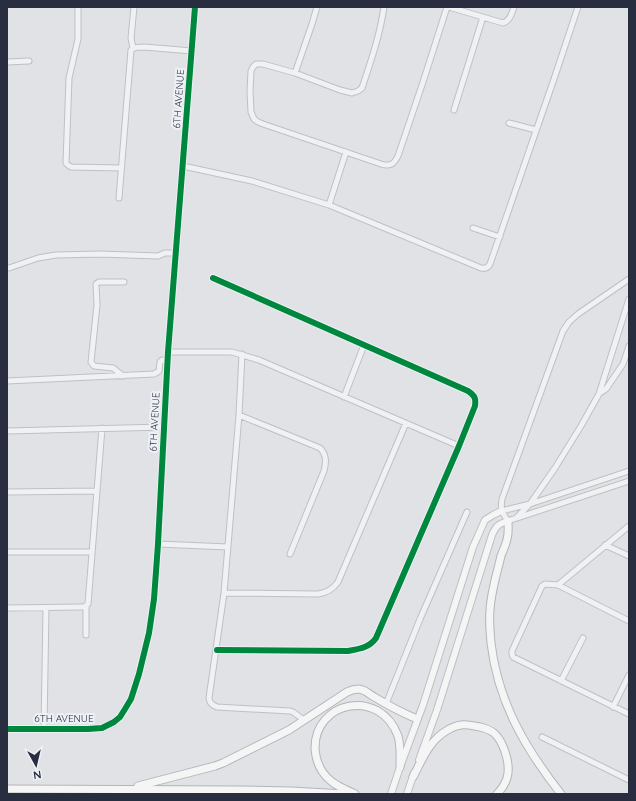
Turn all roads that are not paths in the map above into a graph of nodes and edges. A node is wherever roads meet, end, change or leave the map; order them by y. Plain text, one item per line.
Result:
1 (78, 7) edge
2 (134, 7) edge
3 (195, 7) edge
4 (317, 7) edge
5 (384, 7) edge
6 (448, 7) edge
7 (514, 7) edge
8 (578, 7) edge
9 (483, 17) junction
10 (133, 48) junction
11 (192, 51) junction
12 (29, 61) dead end
13 (7, 62) edge
14 (295, 73) junction
15 (454, 110) dead end
16 (509, 123) dead end
17 (536, 130) junction
18 (346, 152) junction
19 (183, 166) junction
20 (121, 168) junction
21 (119, 198) dead end
22 (329, 205) junction
23 (473, 228) dead end
24 (500, 237) junction
25 (175, 253) junction
26 (7, 268) edge
27 (213, 278) dead end
28 (629, 279) edge
29 (124, 282) dead end
30 (629, 299) edge
31 (364, 345) junction
32 (629, 346) edge
33 (168, 352) junction
34 (242, 354) junction
35 (167, 361) junction
36 (122, 376) junction
37 (7, 381) edge
38 (599, 394) junction
39 (344, 396) junction
40 (239, 415) junction
41 (406, 423) junction
42 (164, 427) junction
43 (102, 428) junction
44 (7, 431) edge
45 (459, 446) junction
46 (629, 471) edge
47 (629, 481) edge
48 (97, 491) junction
49 (7, 492) edge
50 (530, 504) junction
51 (501, 511) junction
52 (467, 512) dead end
53 (516, 518) junction
54 (508, 521) junction
55 (629, 526) edge
56 (158, 544) junction
57 (606, 545) junction
58 (228, 547) junction
59 (7, 552) edge
60 (92, 552) junction
61 (290, 554) dead end
62 (629, 556) edge
63 (558, 585) junction
64 (224, 593) junction
65 (86, 606) junction
66 (7, 608) edge
67 (46, 608) junction
68 (629, 621) edge
69 (86, 635) dead end
70 (583, 638) dead end
71 (216, 650) junction
72 (629, 675) edge
73 (561, 682) junction
74 (386, 704) junction
75 (613, 707) junction
76 (629, 714) edge
77 (418, 719) junction
78 (304, 720) junction
79 (7, 729) edge
80 (44, 729) junction
81 (542, 737) dead end
82 (400, 766) junction
83 (413, 777) junction
84 (629, 780) edge
85 (7, 789) edge
86 (129, 789) junction
87 (391, 792) edge
88 (408, 793) edge
89 (346, 794) edge
90 (355, 794) edge
91 (497, 794) edge
92 (561, 794) edge

1 - 20 street
2 - 10 street
3 - 11 street, 6TH AVENUE
4 - 14 street
5 - 14 street
6 - 9 street
6 - 18 street
7 - 9 street
8 - 17 street
9 - 15 street
10 - 11 street
10 - 20 street
11 - 19 street, 6TH AVENUE
12 - 13 street
14 - 18 street
16 - 17 street
17 - 24 street
18 - 22 street
19 - 22 street
19 - 25 street, 6TH AVENUE
20 - 21 street
22 - 24 street
23 - 24 street
25 - 26 street
25 - 33 street, 6TH AVENUE
27 - 31 street
28 - 51 street
29 - 36 street
30 - 38 street
31 - 39 street
31 - 45 street
32 - 38 street
33 - 34 street
33 - 35 street, 6TH AVENUE
34 - 39 street
34 - 40 street
35 - 36 street
35 - 42 street, 6TH AVENUE
36 - 37 street
38 - 50 street
39 - 41 street
40 - 58 street
40 - 61 street
41 - 45 street
41 - 64 street
42 - 43 street
42 - 56 street, 6TH AVENUE
43 - 44 street
43 - 48 street
45 - 71 street
46 - 50 street
47 - 53 street
48 - 49 street
48 - 60 street
50 - 51 street
50 - 53 street
51 - 54 street
51 - 77 main road
52 - 74 street
53 - 54 street
54 - 83 main road
54 - 92 highway
55 - 57 street
56 - 58 street
56 - 80 street, 6TH AVENUE
57 - 62 street
57 - 63 street
58 - 64 street
59 - 60 street
60 - 65 street
63 - 68 street
63 - 73 street
64 - 71 street
65 - 67 street
65 - 69 street
66 - 67 street
67 - 80 street
70 - 73 street
71 - 78 street
72 - 75 street
73 - 75 street
74 - 77 highway
74 - 78 highway
75 - 76 street
77 - 82 main road
78 - 86 highway
79 - 80 street, 6TH AVENUE
81 - 84 street
82 - 87 main road
82 - 90 highway
83 - 88 main road
83 - 91 highway
85 - 86 highway
86 - 89 highway

